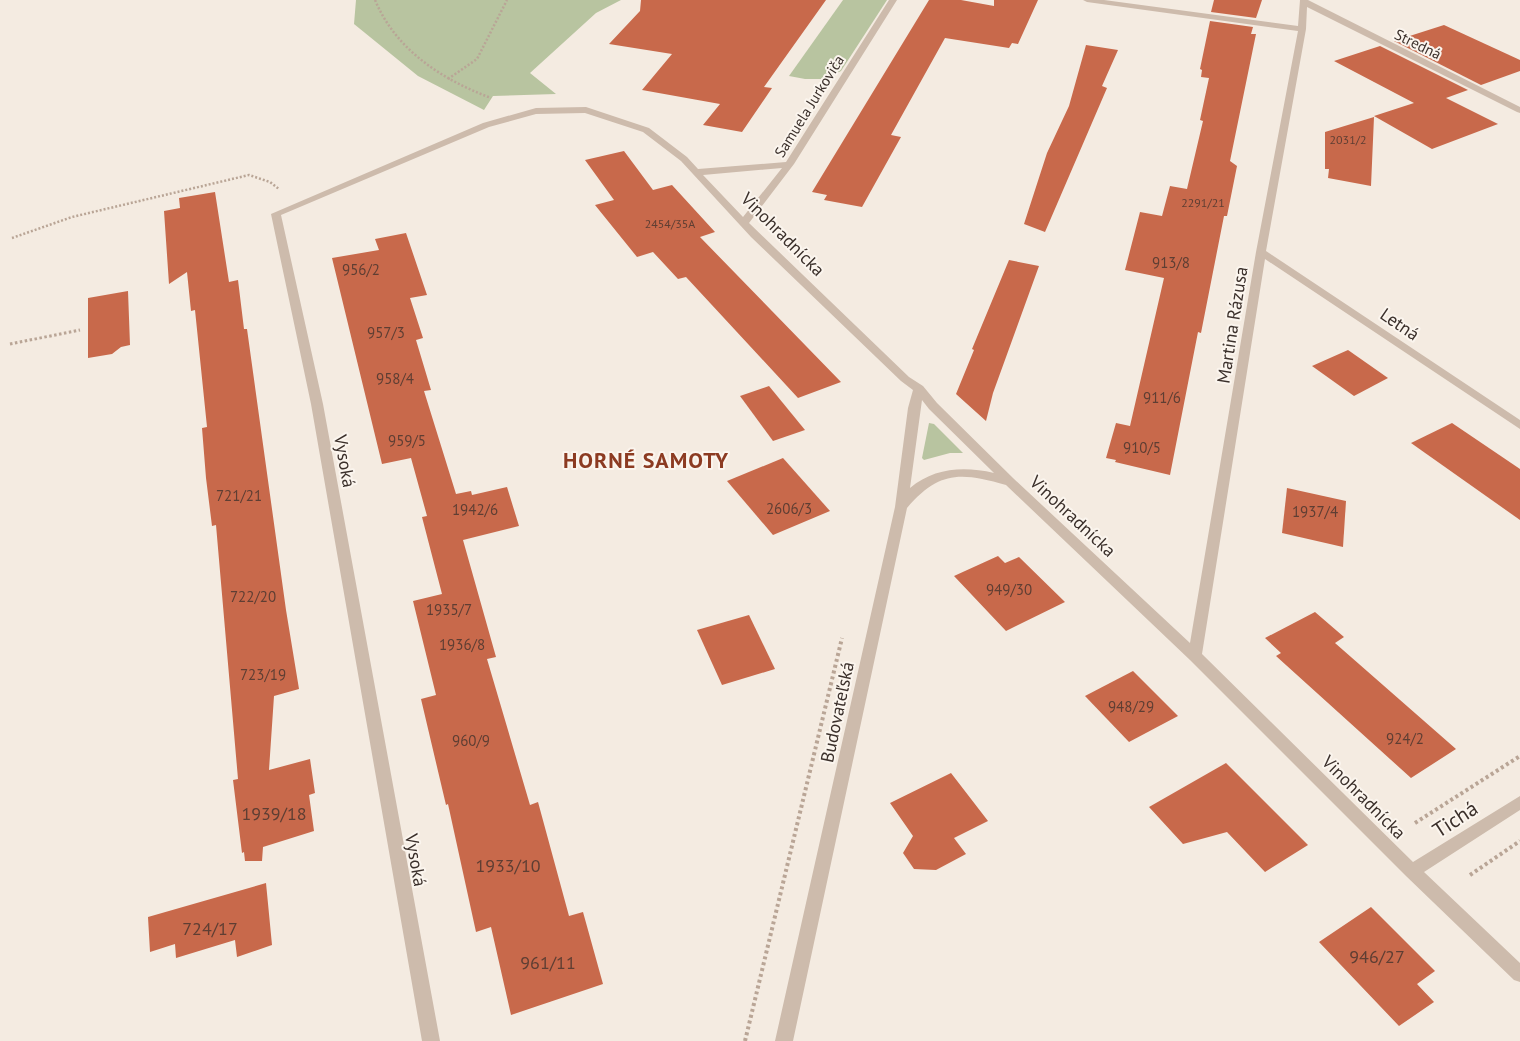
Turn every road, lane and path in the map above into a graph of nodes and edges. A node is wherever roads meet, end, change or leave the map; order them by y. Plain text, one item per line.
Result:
1 (375, 0) edge
2 (507, 0) edge
3 (893, 0) edge
4 (1087, 0) edge
5 (1304, 1) edge
6 (1302, 29) junction
7 (448, 78) junction
8 (586, 110) joint
9 (1520, 110) edge
10 (521, 115) junction
11 (789, 164) junction
12 (697, 172) junction
13 (303, 203) junction
14 (744, 223) junction
15 (12, 238) dead end
16 (1261, 252) junction
17 (80, 330) dead end
18 (10, 344) dead end
19 (919, 389) junction
20 (1520, 425) edge
21 (1009, 481) junction
22 (901, 507) junction
23 (843, 633) dead end
24 (1195, 656) junction
25 (1520, 756) edge
26 (1520, 802) edge
27 (1415, 824) dead end
28 (1520, 841) edge
29 (1412, 871) junction
30 (1470, 875) dead end
31 (1520, 974) edge
32 (431, 1041) edge
33 (745, 1041) edge
34 (784, 1041) edge

1 - 7 path
2 - 7 path
3 - 11 street, Samuela Jurkoviča
4 - 6 street
5 - 6 street, Martina Rázusa
5 - 9 street, Stredná
6 - 16 street, Martina Rázusa
7 - 10 path
8 - 10 street, Vysoká
8 - 12 street, Vinohradnícka
10 - 13 street, Vysoká
11 - 12 street
11 - 14 street, Samuela Jurkoviča
12 - 14 street, Vinohradnícka
13 - 15 path
13 - 32 street, Vysoká
14 - 19 street, Vinohradnícka
16 - 20 street, Letná
16 - 24 street, Martina Rázusa
17 - 18 path
19 - 21 street, Vinohradnícka
19 - 22 street, Budovateľská
21 - 22 street
21 - 24 street, Vinohradnícka
22 - 34 street, Budovateľská
23 - 33 path
24 - 29 street, Vinohradnícka
25 - 27 path
26 - 29 street, Tichá
28 - 30 path
29 - 31 street, Vinohradnícka

